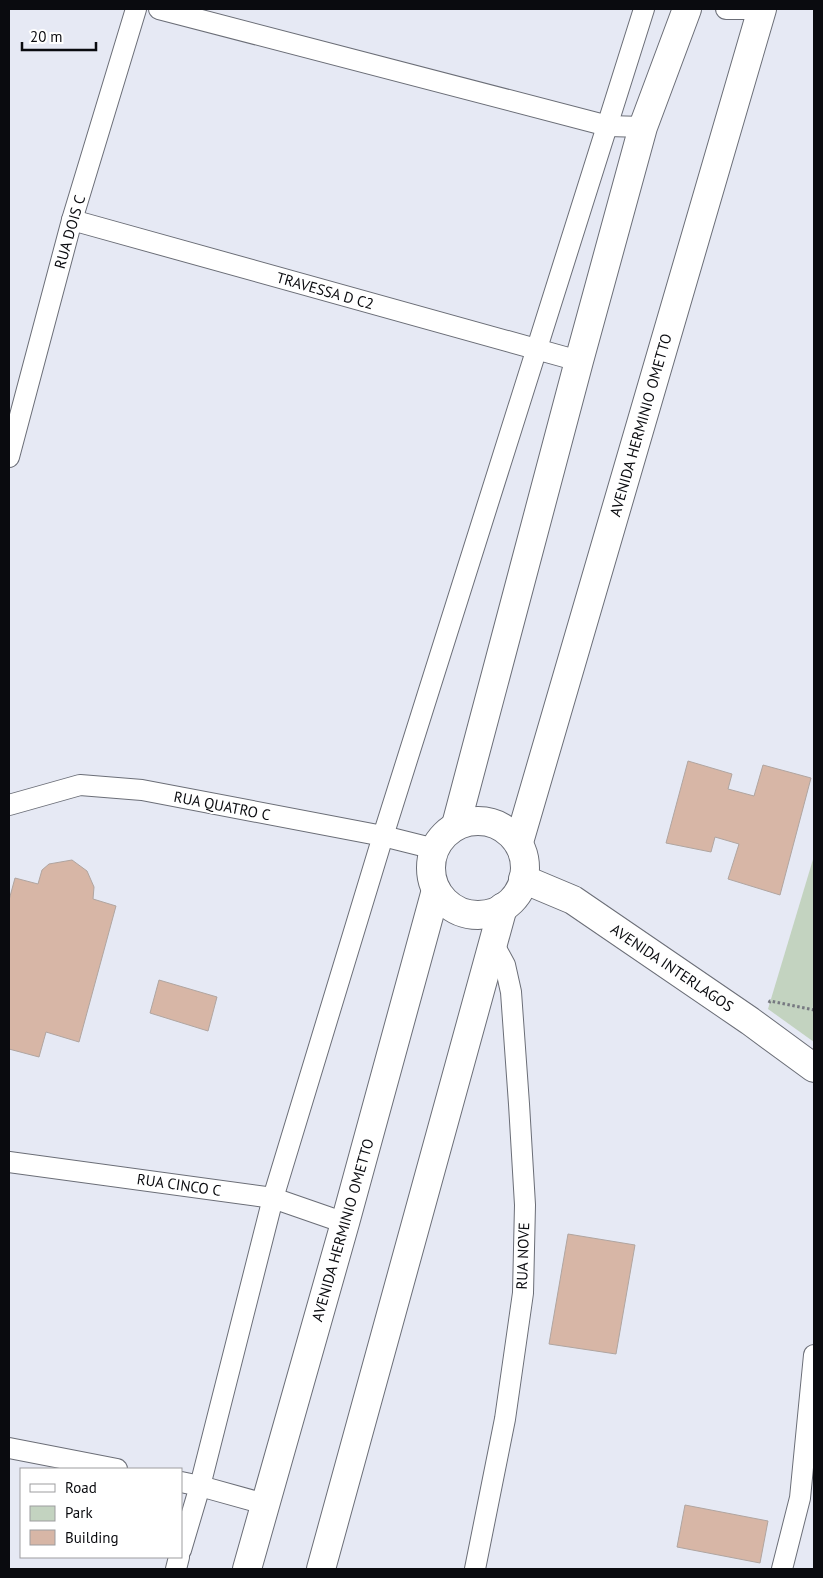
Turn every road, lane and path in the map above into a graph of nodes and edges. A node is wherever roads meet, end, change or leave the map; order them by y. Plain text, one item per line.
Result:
1 (136, 9) edge
2 (159, 9) edge
3 (644, 9) edge
4 (687, 9) edge
5 (726, 9) edge
6 (745, 9) edge
7 (762, 9) edge
8 (608, 126) junction
9 (643, 127) junction
10 (72, 220) junction
11 (535, 350) junction
12 (579, 361) junction
13 (16, 402) edge
14 (9, 457) edge
15 (9, 805) edge
16 (456, 825) junction
17 (384, 836) junction
18 (519, 842) junction
19 (435, 849) junction
20 (523, 879) junction
21 (436, 890) junction
22 (503, 907) junction
23 (494, 943) junction
24 (814, 1068) edge
25 (9, 1162) edge
26 (273, 1198) junction
27 (345, 1223) junction
28 (814, 1355) edge
29 (9, 1448) edge
30 (113, 1468) edge
31 (191, 1484) edge
32 (265, 1504) junction
33 (182, 1543) edge
34 (247, 1569) edge
35 (321, 1569) edge
36 (476, 1569) edge
37 (782, 1569) edge

1 - 10 street, RUA DOIS C
2 - 8 street
3 - 8 street
4 - 9 street
5 - 6 street
7 - 18 street, AVENIDA HERMINIO OMETTO
8 - 9 street
8 - 11 street
9 - 12 street
10 - 11 street, TRAVESSA D C2
10 - 13 street, RUA DOIS C
11 - 12 street, TRAVESSA D C2
11 - 17 street
12 - 16 street
13 - 14 street, RUA DOIS C
15 - 17 street, RUA QUATRO C
16 - 18 street
16 - 19 street
17 - 19 street, RUA QUATRO C
17 - 26 street
18 - 20 street
19 - 21 street
20 - 22 street
20 - 24 street, AVENIDA INTERLAGOS
21 - 22 street
21 - 27 street, AVENIDA HERMINIO OMETTO
22 - 23 street
23 - 35 street
23 - 36 street, RUA NOVE
25 - 26 street, RUA CINCO C
26 - 27 street, RUA CINCO C
26 - 31 street
27 - 32 street, AVENIDA HERMINIO OMETTO
28 - 37 street
29 - 30 street
31 - 32 street
31 - 33 street
32 - 34 street, AVENIDA HERMINIO OMETTO

